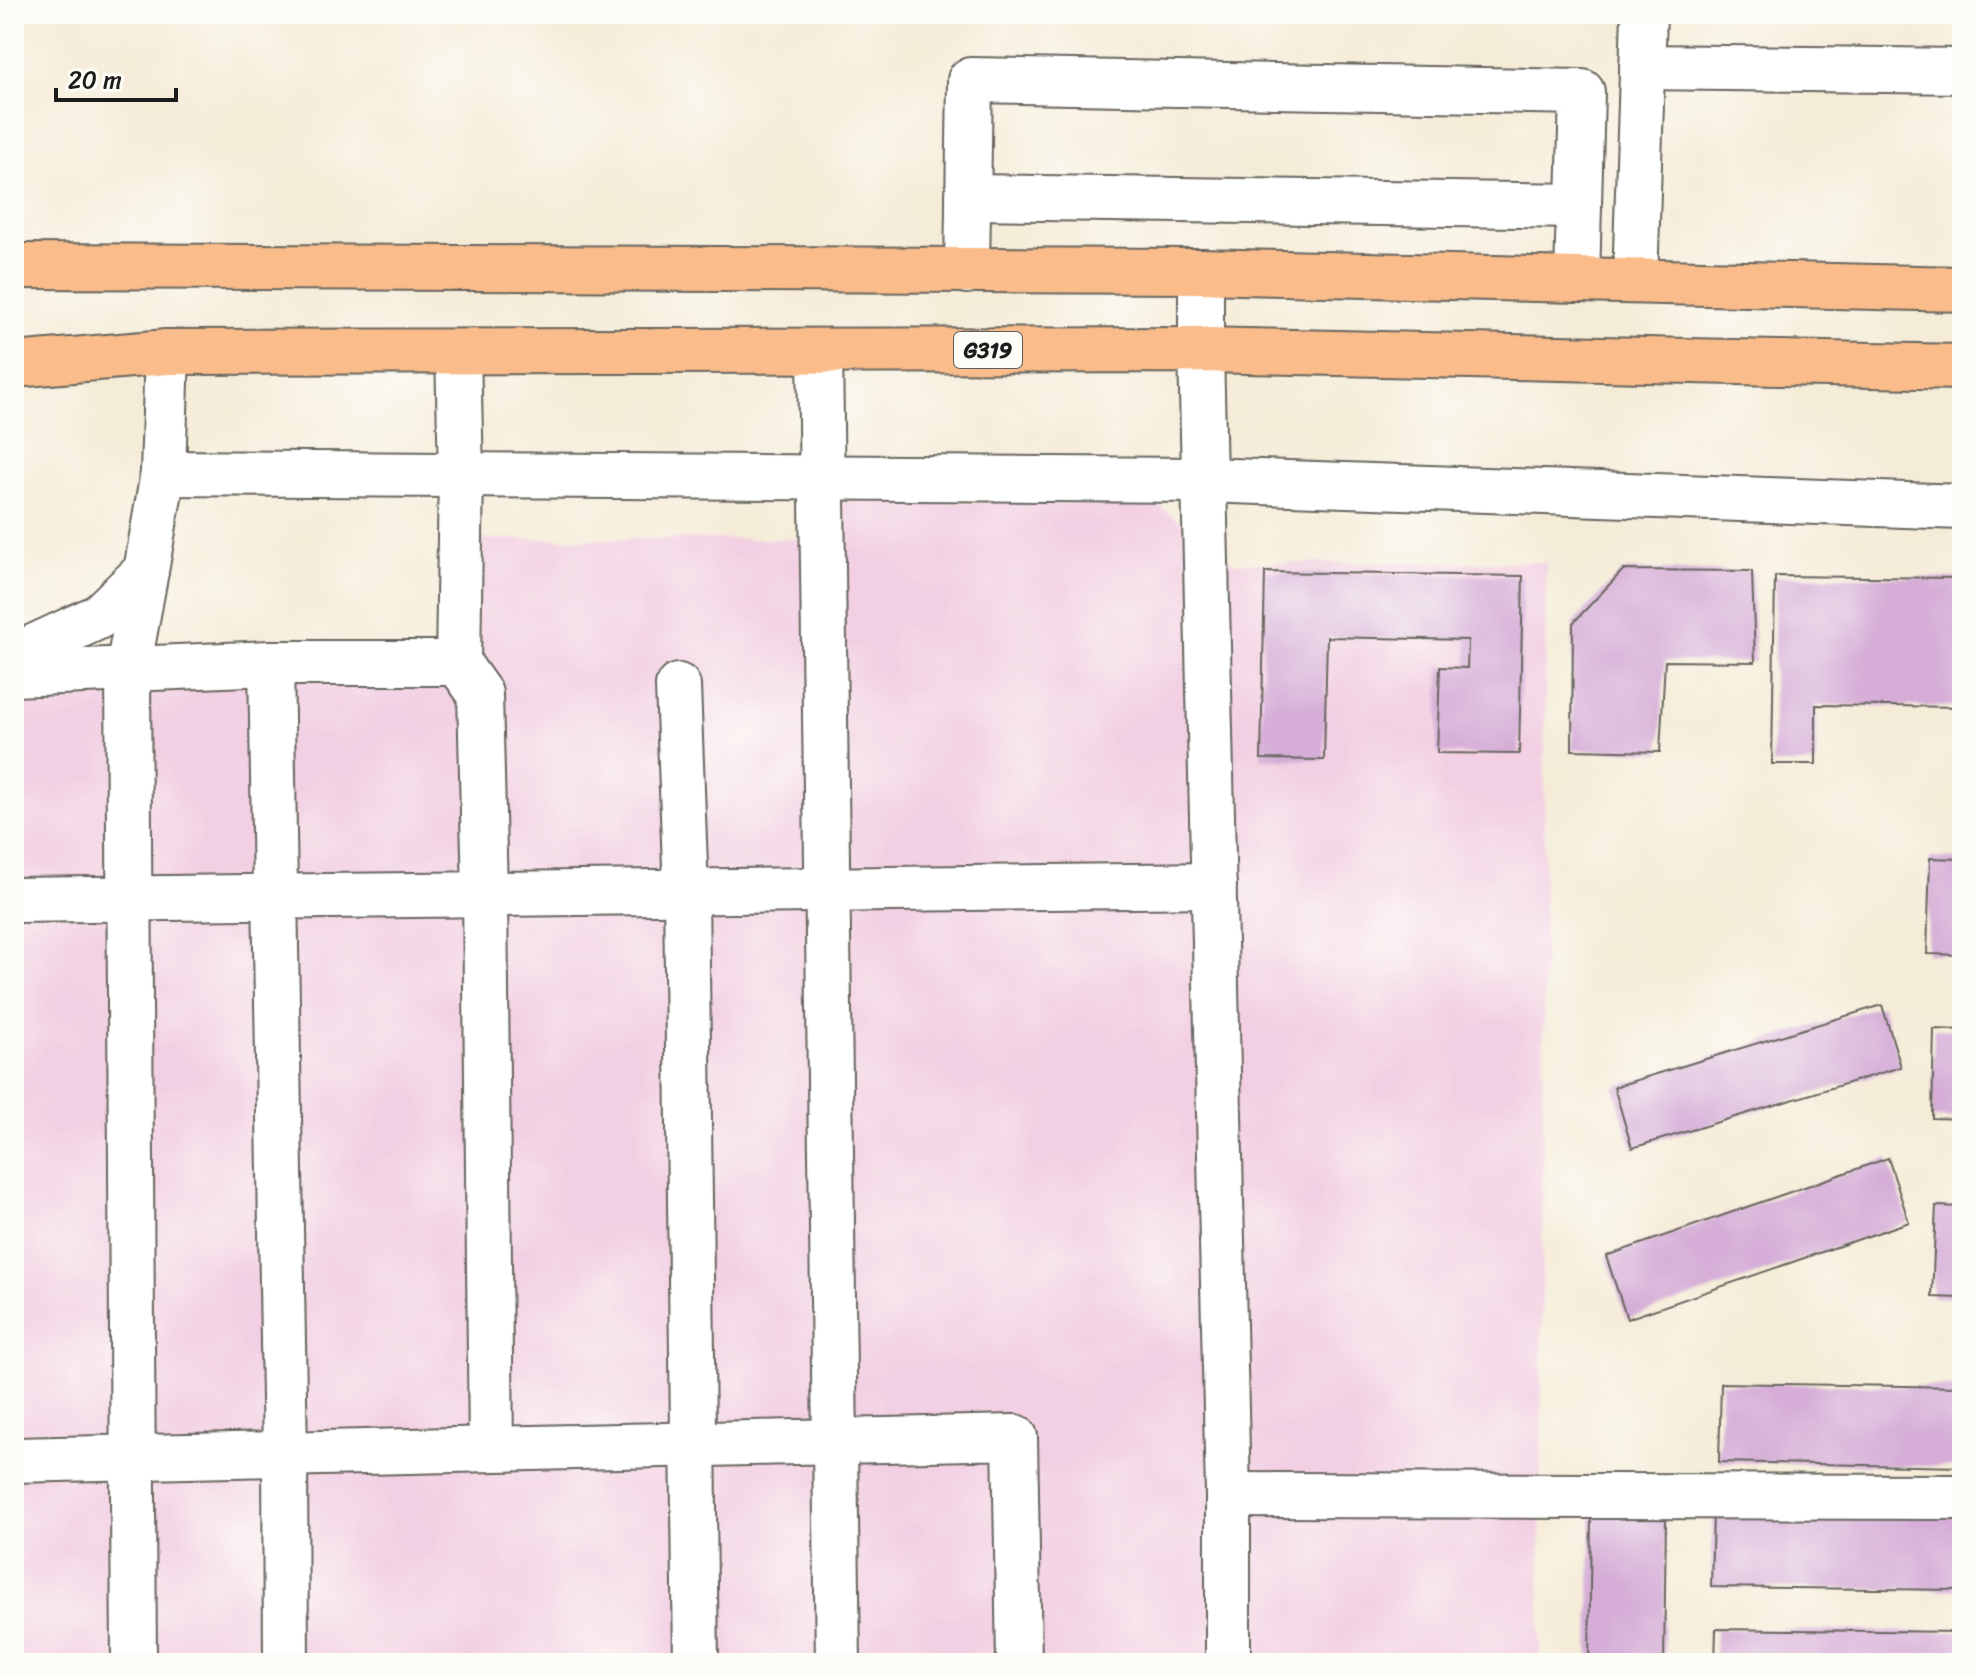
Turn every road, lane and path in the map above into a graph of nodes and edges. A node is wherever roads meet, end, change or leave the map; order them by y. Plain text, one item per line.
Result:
1 (1644, 14) edge
2 (1642, 67) junction
3 (1962, 71) edge
4 (968, 197) junction
5 (1579, 206) junction
6 (14, 266) edge
7 (967, 271) junction
8 (1201, 271) junction
9 (1577, 280) junction
10 (1635, 281) junction
11 (1962, 289) edge
12 (1201, 350) junction
13 (820, 351) junction
14 (167, 352) junction
15 (458, 352) junction
16 (14, 365) edge
17 (1962, 367) edge
18 (163, 473) junction
19 (461, 475) junction
20 (822, 477) junction
21 (1204, 480) junction
22 (1962, 507) edge
23 (146, 571) junction
24 (14, 656) edge
25 (271, 663) junction
26 (458, 663) junction
27 (128, 669) junction
28 (14, 674) edge
29 (678, 686) dead end
30 (1214, 885) junction
31 (829, 890) junction
32 (686, 892) junction
33 (485, 894) junction
34 (276, 897) junction
35 (131, 898) junction
36 (14, 900) edge
37 (834, 1442) junction
38 (693, 1445) junction
39 (491, 1449) junction
40 (285, 1454) junction
41 (132, 1457) junction
42 (14, 1460) edge
43 (1228, 1495) junction
44 (1962, 1497) edge
45 (134, 1663) edge
46 (286, 1663) edge
47 (696, 1663) edge
48 (838, 1663) edge
49 (1019, 1663) edge
50 (1228, 1663) edge

1 - 2 street
2 - 3 street
2 - 10 street
4 - 5 street
4 - 5 street
4 - 7 street
5 - 9 street
6 - 7 main road
7 - 8 main road
8 - 9 main road
8 - 12 street
9 - 10 main road
10 - 11 main road
12 - 13 main road, G319
12 - 17 main road, G319
12 - 21 street
13 - 15 main road, G319
13 - 20 street
14 - 15 main road, G319
14 - 16 main road, G319
14 - 18 street
15 - 19 street
18 - 19 street
18 - 23 street
19 - 20 street
19 - 26 street
20 - 21 street
20 - 31 street
21 - 22 street
21 - 30 street
23 - 24 street
23 - 27 street
25 - 26 street
25 - 27 street
25 - 34 street
26 - 33 street
27 - 28 street
27 - 35 street
29 - 32 street
30 - 31 street
30 - 43 street
31 - 32 street
31 - 37 street
32 - 33 street
32 - 38 street
33 - 34 street
33 - 39 street
34 - 35 street
34 - 40 street
35 - 36 street
35 - 41 street
37 - 38 street
37 - 48 street
37 - 49 street
38 - 39 street
38 - 47 street
39 - 40 street
40 - 41 street
40 - 46 street
41 - 42 street
41 - 45 street
43 - 44 street
43 - 50 street

